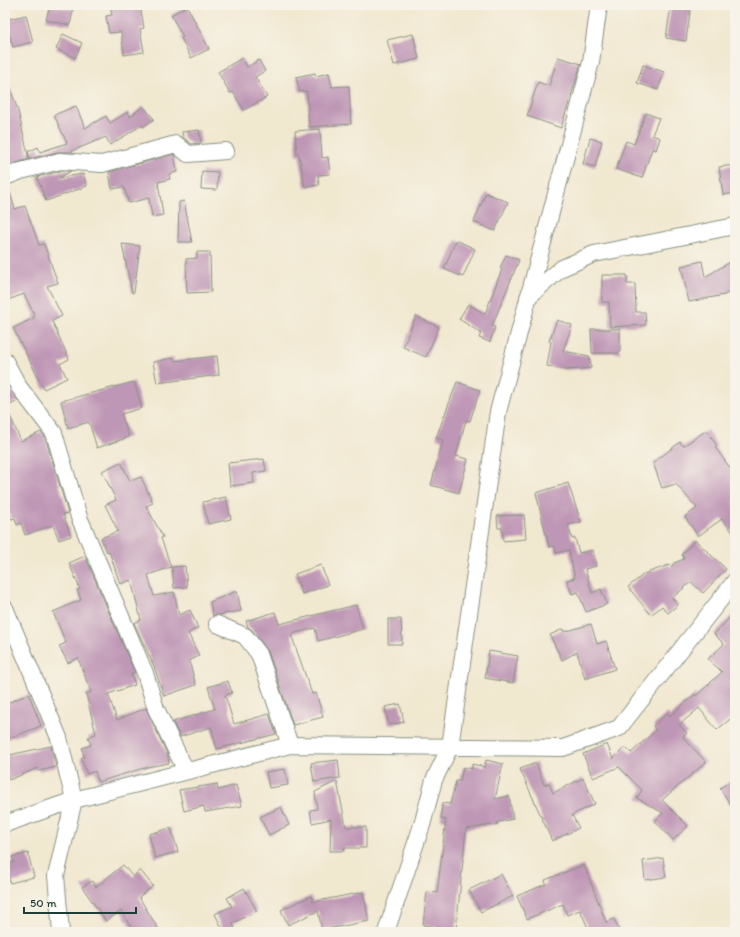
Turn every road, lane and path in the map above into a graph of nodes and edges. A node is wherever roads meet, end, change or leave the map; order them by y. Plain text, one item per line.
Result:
1 (599, 5) edge
2 (226, 151) dead end
3 (5, 177) edge
4 (735, 226) edge
5 (528, 297) junction
6 (5, 361) edge
7 (735, 581) edge
8 (5, 608) edge
9 (217, 624) dead end
10 (290, 745) junction
11 (450, 747) junction
12 (186, 771) junction
13 (74, 800) junction
14 (5, 824) edge
15 (60, 932) edge
16 (386, 932) edge

1 - 5 street
2 - 3 street
4 - 5 street
5 - 11 street
6 - 12 street
7 - 11 street
8 - 13 street
9 - 10 street
10 - 11 street
10 - 12 street
11 - 16 street
12 - 13 street
13 - 14 street
13 - 15 street

